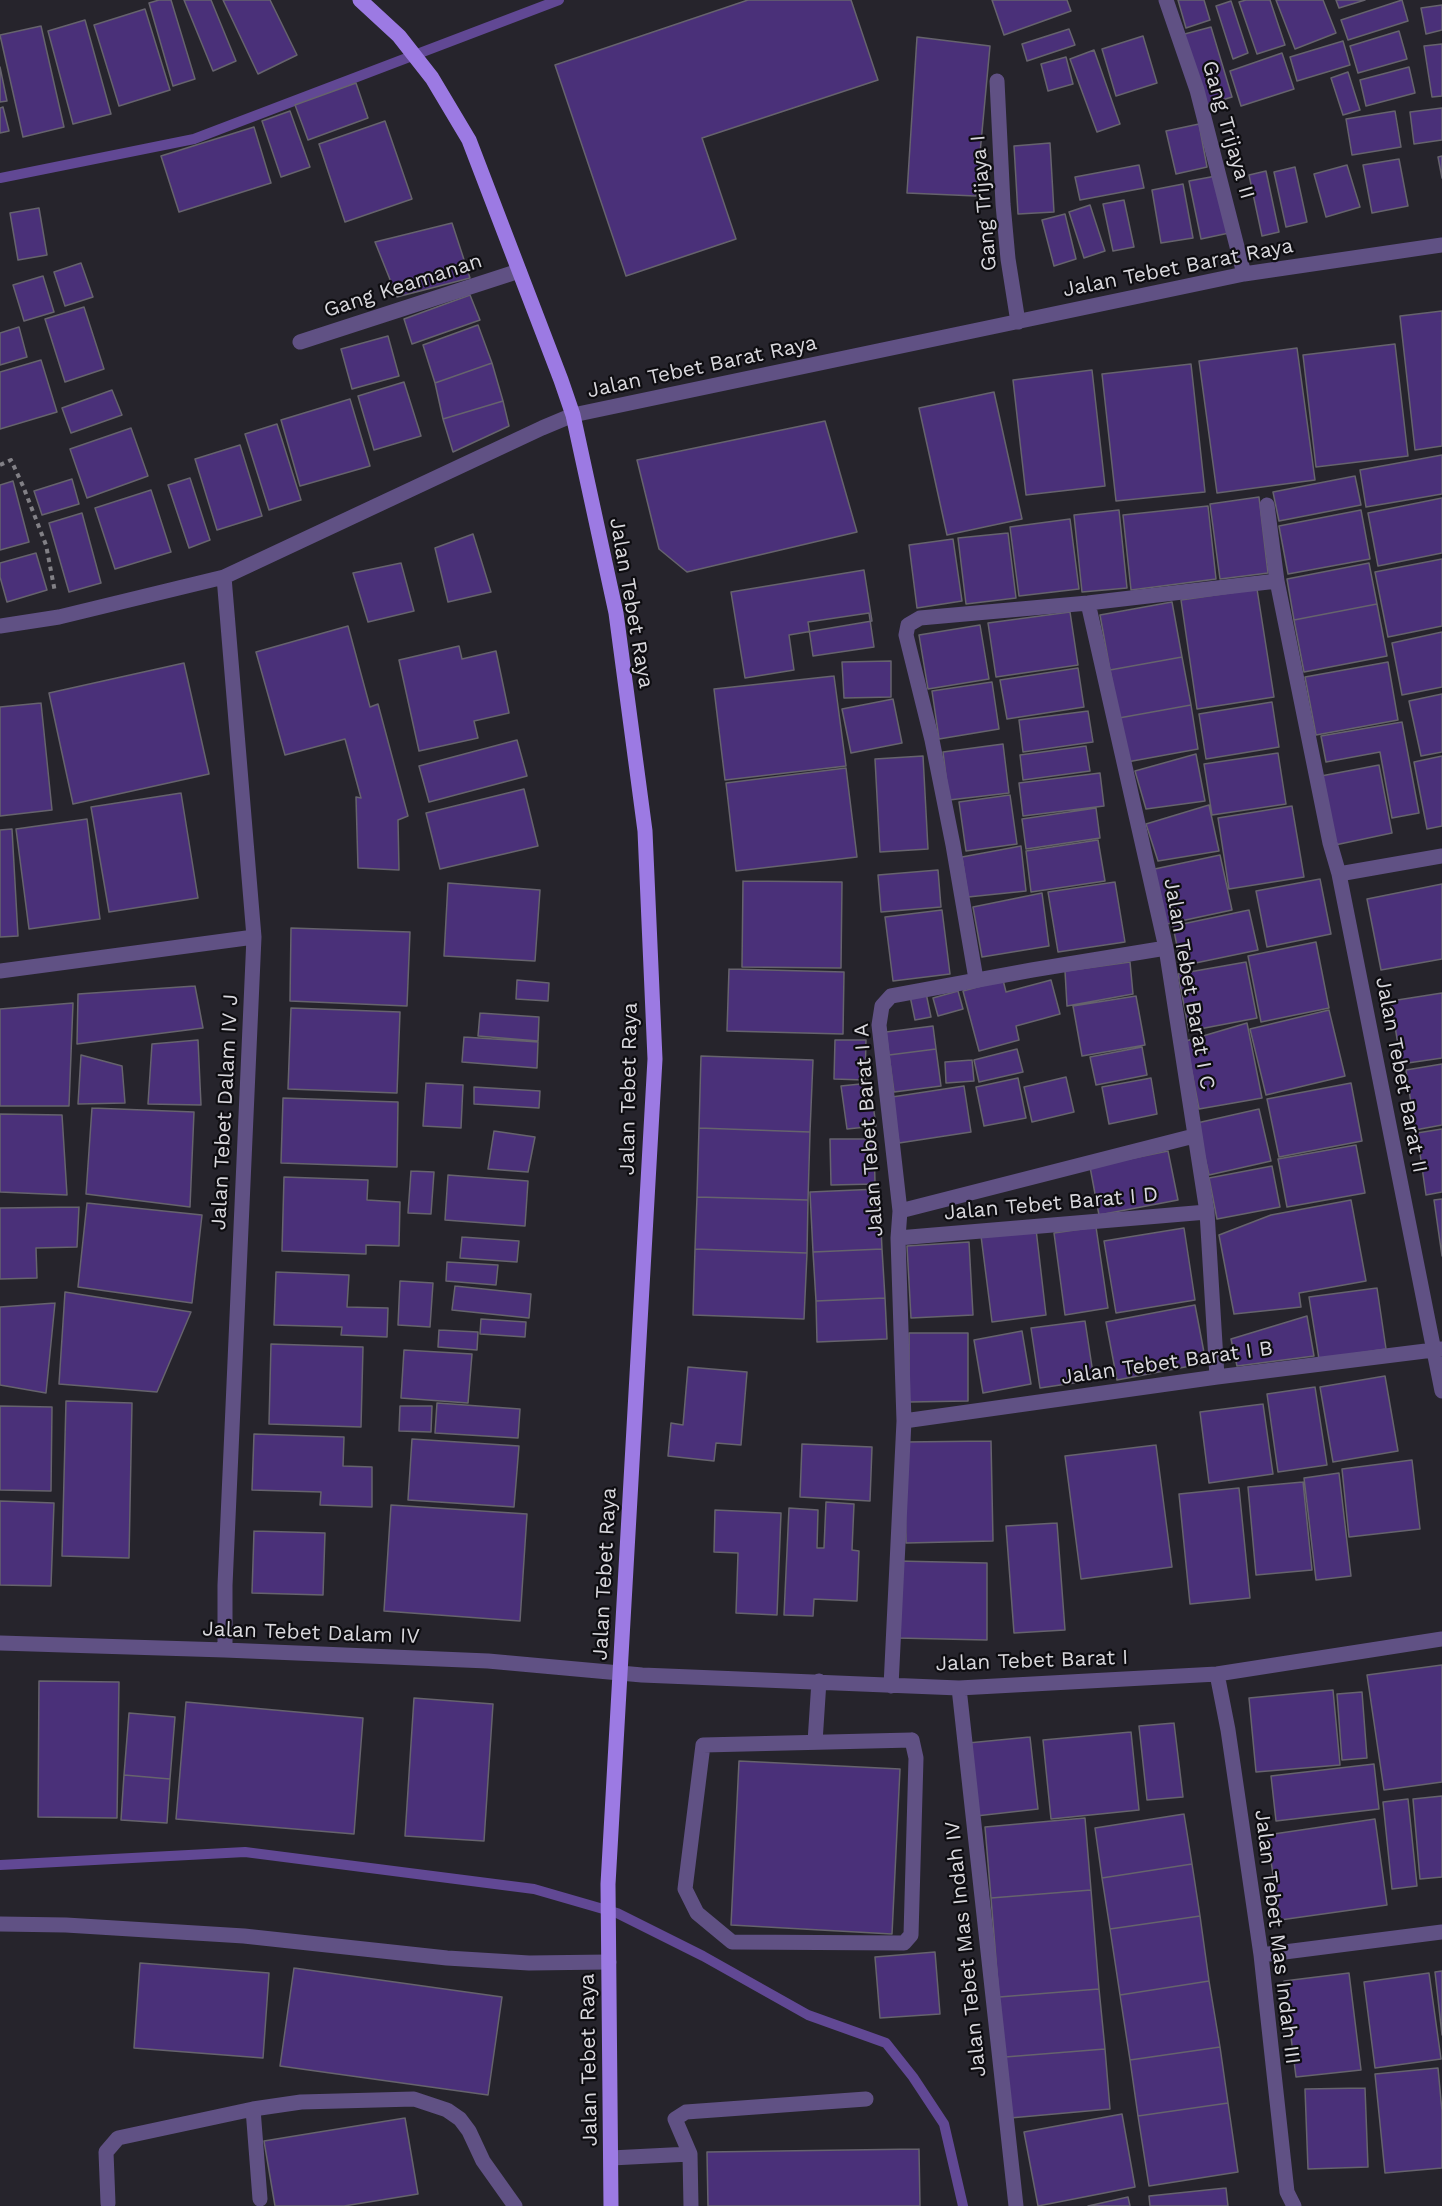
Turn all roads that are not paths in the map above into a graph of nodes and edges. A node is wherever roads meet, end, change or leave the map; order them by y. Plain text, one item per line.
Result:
1 (360, 0) edge
2 (1166, 0) edge
3 (997, 81) dead end
4 (1442, 245) edge
5 (519, 271) junction
6 (1244, 274) junction
7 (1018, 322) junction
8 (300, 342) dead end
9 (573, 415) junction
10 (1267, 505) dead end
11 (224, 577) junction
12 (1277, 581) junction
13 (1088, 603) junction
14 (0, 626) edge
15 (1442, 856) edge
16 (1340, 873) junction
17 (254, 937) junction
18 (1166, 948) junction
19 (0, 971) edge
20 (976, 979) junction
21 (1194, 1136) junction
22 (900, 1211) junction
23 (1207, 1212) junction
24 (898, 1238) junction
25 (1438, 1349) edge
26 (1217, 1377) junction
27 (1442, 1391) edge
28 (904, 1420) junction
29 (1442, 1639) edge
30 (0, 1642) edge
31 (225, 1650) junction
32 (620, 1673) junction
33 (1217, 1674) junction
34 (819, 1681) junction
35 (891, 1686) junction
36 (959, 1688) junction
37 (815, 1742) junction
38 (0, 1924) edge
39 (1442, 1932) edge
40 (1261, 1955) junction
41 (609, 1962) junction
42 (866, 2099) dead end
43 (253, 2109) junction
44 (690, 2154) junction
45 (611, 2158) junction
46 (260, 2199) dead end
47 (108, 2203) dead end
48 (515, 2206) edge
49 (611, 2206) edge
50 (691, 2206) edge
51 (1016, 2206) edge
52 (1294, 2206) edge

1 - 5 main road, Jalan Tebet Raya
2 - 6 street, Gang Trijaya II
3 - 7 street, Gang Trijaya I
4 - 6 street, Jalan Tebet Barat Raya
5 - 8 street, Gang Keamanan
5 - 9 main road, Jalan Tebet Raya
6 - 7 street, Jalan Tebet Barat Raya
7 - 9 street, Jalan Tebet Barat Raya
9 - 11 street, Jalan Tebet Barat Raya
9 - 32 main road, Jalan Tebet Raya
10 - 12 street
11 - 14 street, Jalan Tebet Barat Raya
11 - 17 street, Jalan Tebet Dalam IV J
12 - 13 street
12 - 16 street
13 - 18 street, Jalan Tebet Barat I C
13 - 20 street
15 - 16 street
16 - 25 street, Jalan Tebet Barat II
17 - 19 street
17 - 31 street, Jalan Tebet Dalam IV J
18 - 20 street, Jalan Tebet Barat I A
18 - 21 street, Jalan Tebet Barat I C
20 - 22 street, Jalan Tebet Barat I A
21 - 22 street, Jalan Tebet Barat I D
21 - 23 street, Jalan Tebet Barat I C
22 - 24 street, Jalan Tebet Barat I A
23 - 24 street, Jalan Tebet Barat I D
23 - 26 street, Jalan Tebet Barat I C
24 - 28 street, Jalan Tebet Barat I A
25 - 26 street, Jalan Tebet Barat I B
25 - 27 street, Jalan Tebet Barat II
26 - 28 street, Jalan Tebet Barat I B
28 - 35 street, Jalan Tebet Barat I A
29 - 33 street, Jalan Tebet Barat I
30 - 31 street, Jalan Tebet Dalam IV
31 - 32 street, Jalan Tebet Dalam IV
32 - 34 street, Jalan Tebet Barat I
32 - 41 main road, Jalan Tebet Raya
33 - 36 street, Jalan Tebet Barat I
33 - 40 street, Jalan Tebet Mas Indah III
34 - 35 street, Jalan Tebet Barat I
34 - 37 street
35 - 36 street, Jalan Tebet Barat I
36 - 51 street, Jalan Tebet Mas Indah IV
37 - 37 street
38 - 41 street
39 - 40 street
40 - 52 street, Jalan Tebet Mas Indah III
41 - 45 main road, Jalan Tebet Raya
42 - 44 street
43 - 46 street
43 - 47 street
43 - 48 street
44 - 45 street
44 - 50 street
45 - 49 main road, Jalan Tebet Raya

